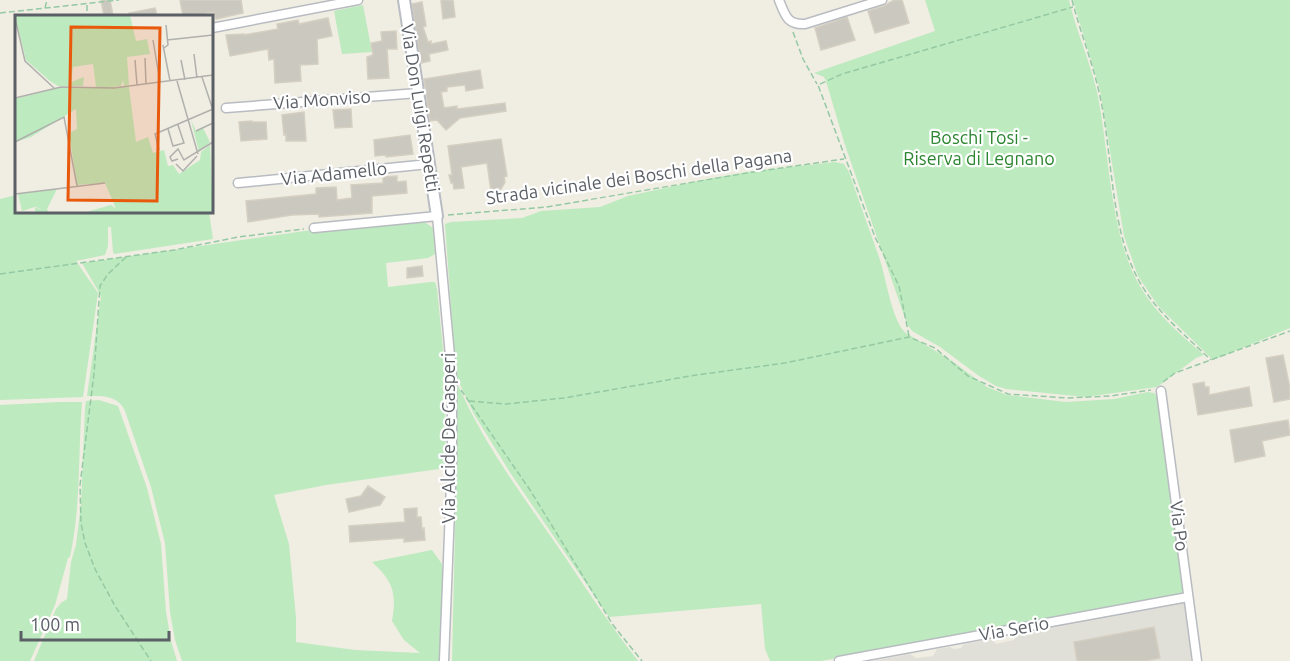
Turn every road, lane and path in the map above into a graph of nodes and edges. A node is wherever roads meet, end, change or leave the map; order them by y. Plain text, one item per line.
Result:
1 (47, 0) edge
2 (118, 0) edge
3 (358, 0) edge
4 (404, 0) edge
5 (779, 0) edge
6 (882, 0) edge
7 (1072, 0) edge
8 (87, 4) junction
9 (1073, 7) junction
10 (45, 9) junction
11 (0, 13) edge
12 (87, 15) edge
13 (790, 22) junction
14 (213, 28) edge
15 (818, 85) junction
16 (418, 93) junction
17 (226, 108) dead end
18 (845, 159) junction
19 (429, 164) junction
20 (238, 183) dead end
21 (436, 216) junction
22 (314, 228) joint
23 (126, 257) junction
24 (0, 274) edge
25 (1290, 331) edge
26 (909, 337) junction
27 (1211, 360) junction
28 (1161, 390) junction
29 (1188, 597) junction
30 (152, 661) edge
31 (444, 661) edge
32 (642, 661) edge
33 (839, 661) edge
34 (1197, 661) edge

1 - 10 path
2 - 8 path
3 - 14 street
4 - 16 street, Via Don Luigi Repetti
5 - 13 street
6 - 13 street
7 - 9 path
8 - 10 path
8 - 12 path
9 - 15 path
9 - 27 path
10 - 11 path
13 - 15 path
15 - 18 path
16 - 17 street, Via Monviso
16 - 19 street, Via Don Luigi Repetti
18 - 21 path, Strada vicinale dei Boschi della Pagana
18 - 26 path
19 - 20 street, Via Adamello
19 - 21 street, Via Don Luigi Repetti
21 - 22 street
21 - 31 street, Via Alcide De Gasperi
22 - 23 path
23 - 24 path
23 - 30 path
25 - 27 path
26 - 28 path
26 - 32 path
27 - 28 path
28 - 29 street, Via Po
29 - 33 street, Via Serio
29 - 34 street, Via Po

